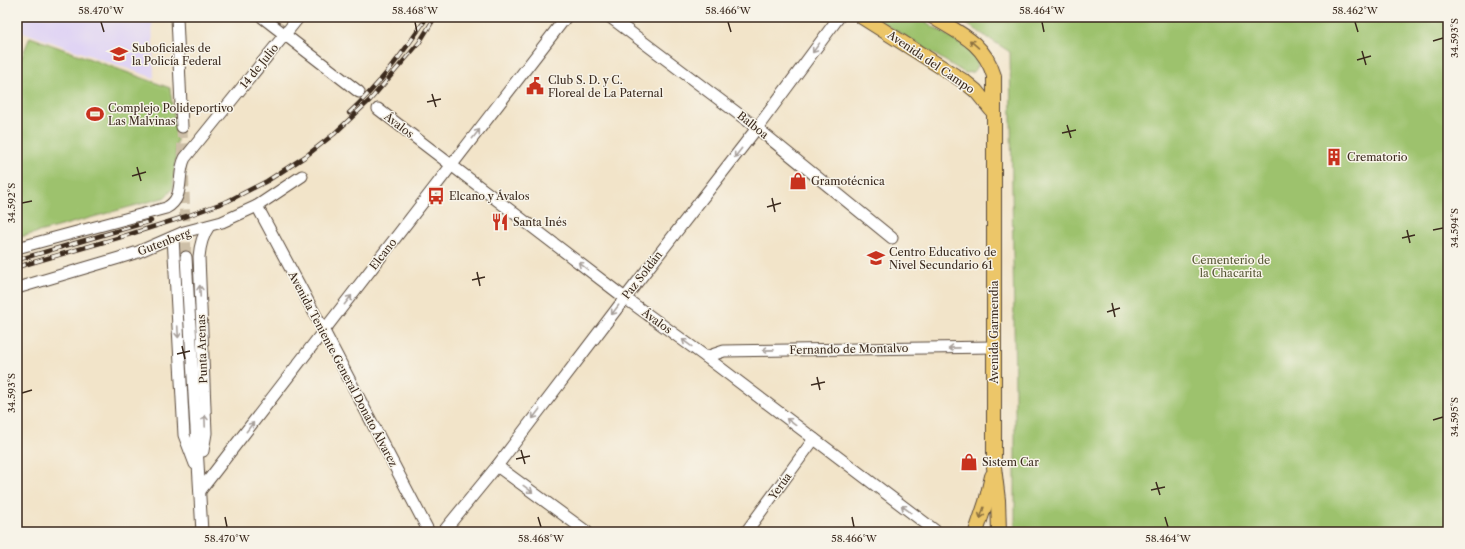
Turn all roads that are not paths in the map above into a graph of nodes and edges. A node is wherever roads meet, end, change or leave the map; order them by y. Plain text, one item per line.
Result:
1 (177, 17) edge
2 (262, 17) edge
3 (298, 17) edge
4 (566, 17) edge
5 (610, 17) edge
6 (839, 17) edge
7 (862, 17) edge
8 (933, 17) edge
9 (284, 35) junction
10 (359, 92) dead end
11 (378, 109) dead end
12 (994, 113) junction
13 (182, 126) tunnel mouth
14 (757, 128) junction
15 (452, 165) junction
16 (302, 176) dead end
17 (257, 206) junction
18 (209, 226) junction
19 (173, 237) junction
20 (892, 238) dead end
21 (17, 248) edge
22 (186, 257) tunnel mouth
23 (17, 288) edge
24 (624, 298) junction
25 (324, 331) junction
26 (993, 347) junction
27 (706, 357) junction
28 (814, 440) junction
29 (497, 466) junction
30 (994, 467) junction
31 (199, 473) junction
32 (200, 491) junction
33 (202, 532) edge
34 (429, 532) edge
35 (443, 532) edge
36 (586, 532) edge
37 (746, 532) edge
38 (937, 532) edge
39 (976, 532) edge
40 (979, 532) edge
41 (994, 532) edge
42 (999, 532) edge

1 - 13 street
2 - 9 street
3 - 9 street, 14 de Julio
15 -> 4 street, Elcano
5 - 14 street, Balboa
6 -> 14 street, Paz Soldán
7 - 12 main road, Avenida del Campo
12 -> 8 main road, Avenida Garmendia
9 - 10 street
9 - 21 street, 14 de Julio
11 - 15 street, Ávalos
12 - 26 main road, Avenida Garmendia
14 - 20 street, Balboa
14 -> 24 street, Paz Soldán
24 -> 15 street, Ávalos
25 -> 15 street, Elcano
16 - 17 street, Gutenberg
17 - 18 street, Gutenberg
17 - 25 street, Avenida Teniente General Donato Álvarez
18 - 19 street, Gutenberg
31 -> 18 street, Punta Arenas
19 - 23 street, Gutenberg
19 -> 31 street, Punta Arenas
22 - 31 street, Punta Arenas
27 -> 24 street, Ávalos
24 -> 29 street, Paz Soldán
32 -> 25 street, Elcano
25 - 34 street, Avenida Teniente General Donato Álvarez
26 -> 27 street, Fernando de Montalvo
26 - 30 main road, Avenida Garmendia
28 -> 27 street, Ávalos
28 - 37 street, Yerúa
38 -> 28 street, Ávalos
29 - 35 street, Paz Soldán
29 -> 36 street
30 -> 39 main road, Avenida Garmendia
30 - 42 main road, Avenida Garmendia
31 - 32 street, Punta Arenas
32 - 33 street, Punta Arenas
40 - 41 main road

